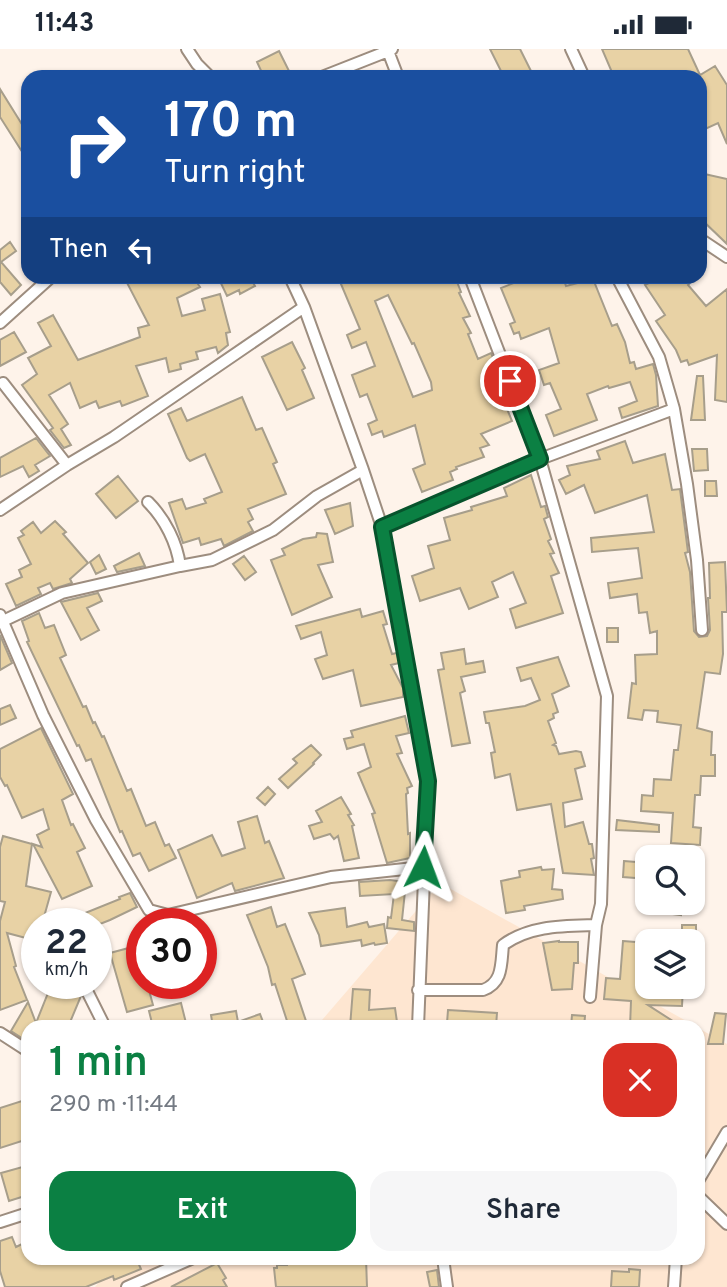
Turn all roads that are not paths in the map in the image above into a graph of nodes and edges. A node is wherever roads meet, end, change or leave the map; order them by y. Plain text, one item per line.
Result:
1 (187, 49) edge
2 (571, 49) edge
3 (390, 50) edge
4 (203, 70) edge
5 (340, 70) edge
6 (396, 70) edge
7 (581, 70) edge
8 (707, 244) edge
9 (727, 257) edge
10 (43, 284) edge
11 (293, 284) edge
12 (473, 284) edge
13 (621, 284) edge
14 (304, 307) junction
15 (0, 323) edge
16 (3, 383) dead end
17 (674, 409) junction
18 (540, 459) junction
19 (67, 465) junction
20 (363, 470) junction
21 (148, 502) dead end
22 (0, 510) edge
23 (382, 527) junction
24 (180, 566) junction
25 (1, 618) edge
26 (702, 630) dead end
27 (423, 867) junction
28 (596, 925) junction
29 (418, 990) junction
30 (590, 997) dead end
31 (91, 999) edge
32 (102, 1020) edge
33 (418, 1020) edge
34 (0, 1033) edge
35 (21, 1046) edge
36 (727, 1132) edge
37 (705, 1169) edge
38 (705, 1203) edge
39 (21, 1215) edge
40 (0, 1222) edge
41 (727, 1224) edge
42 (177, 1265) edge
43 (444, 1265) edge
44 (676, 1265) edge
45 (127, 1287) edge
46 (447, 1287) edge
47 (674, 1287) edge

1 - 4 street
2 - 7 street
3 - 5 street
3 - 6 street
8 - 9 street
10 - 15 street
11 - 14 street
12 - 18 street
13 - 17 street
14 - 19 street
14 - 20 street
16 - 19 street
17 - 18 street
17 - 26 street
18 - 23 street
18 - 28 street
19 - 22 street
20 - 23 street
20 - 24 street
21 - 24 street
23 - 27 street
24 - 25 street
25 - 27 street
27 - 29 street
28 - 29 street
28 - 30 street
29 - 33 street
31 - 32 street
34 - 35 street
36 - 37 street
38 - 41 street
39 - 40 street
42 - 45 street
43 - 46 street
44 - 47 street

